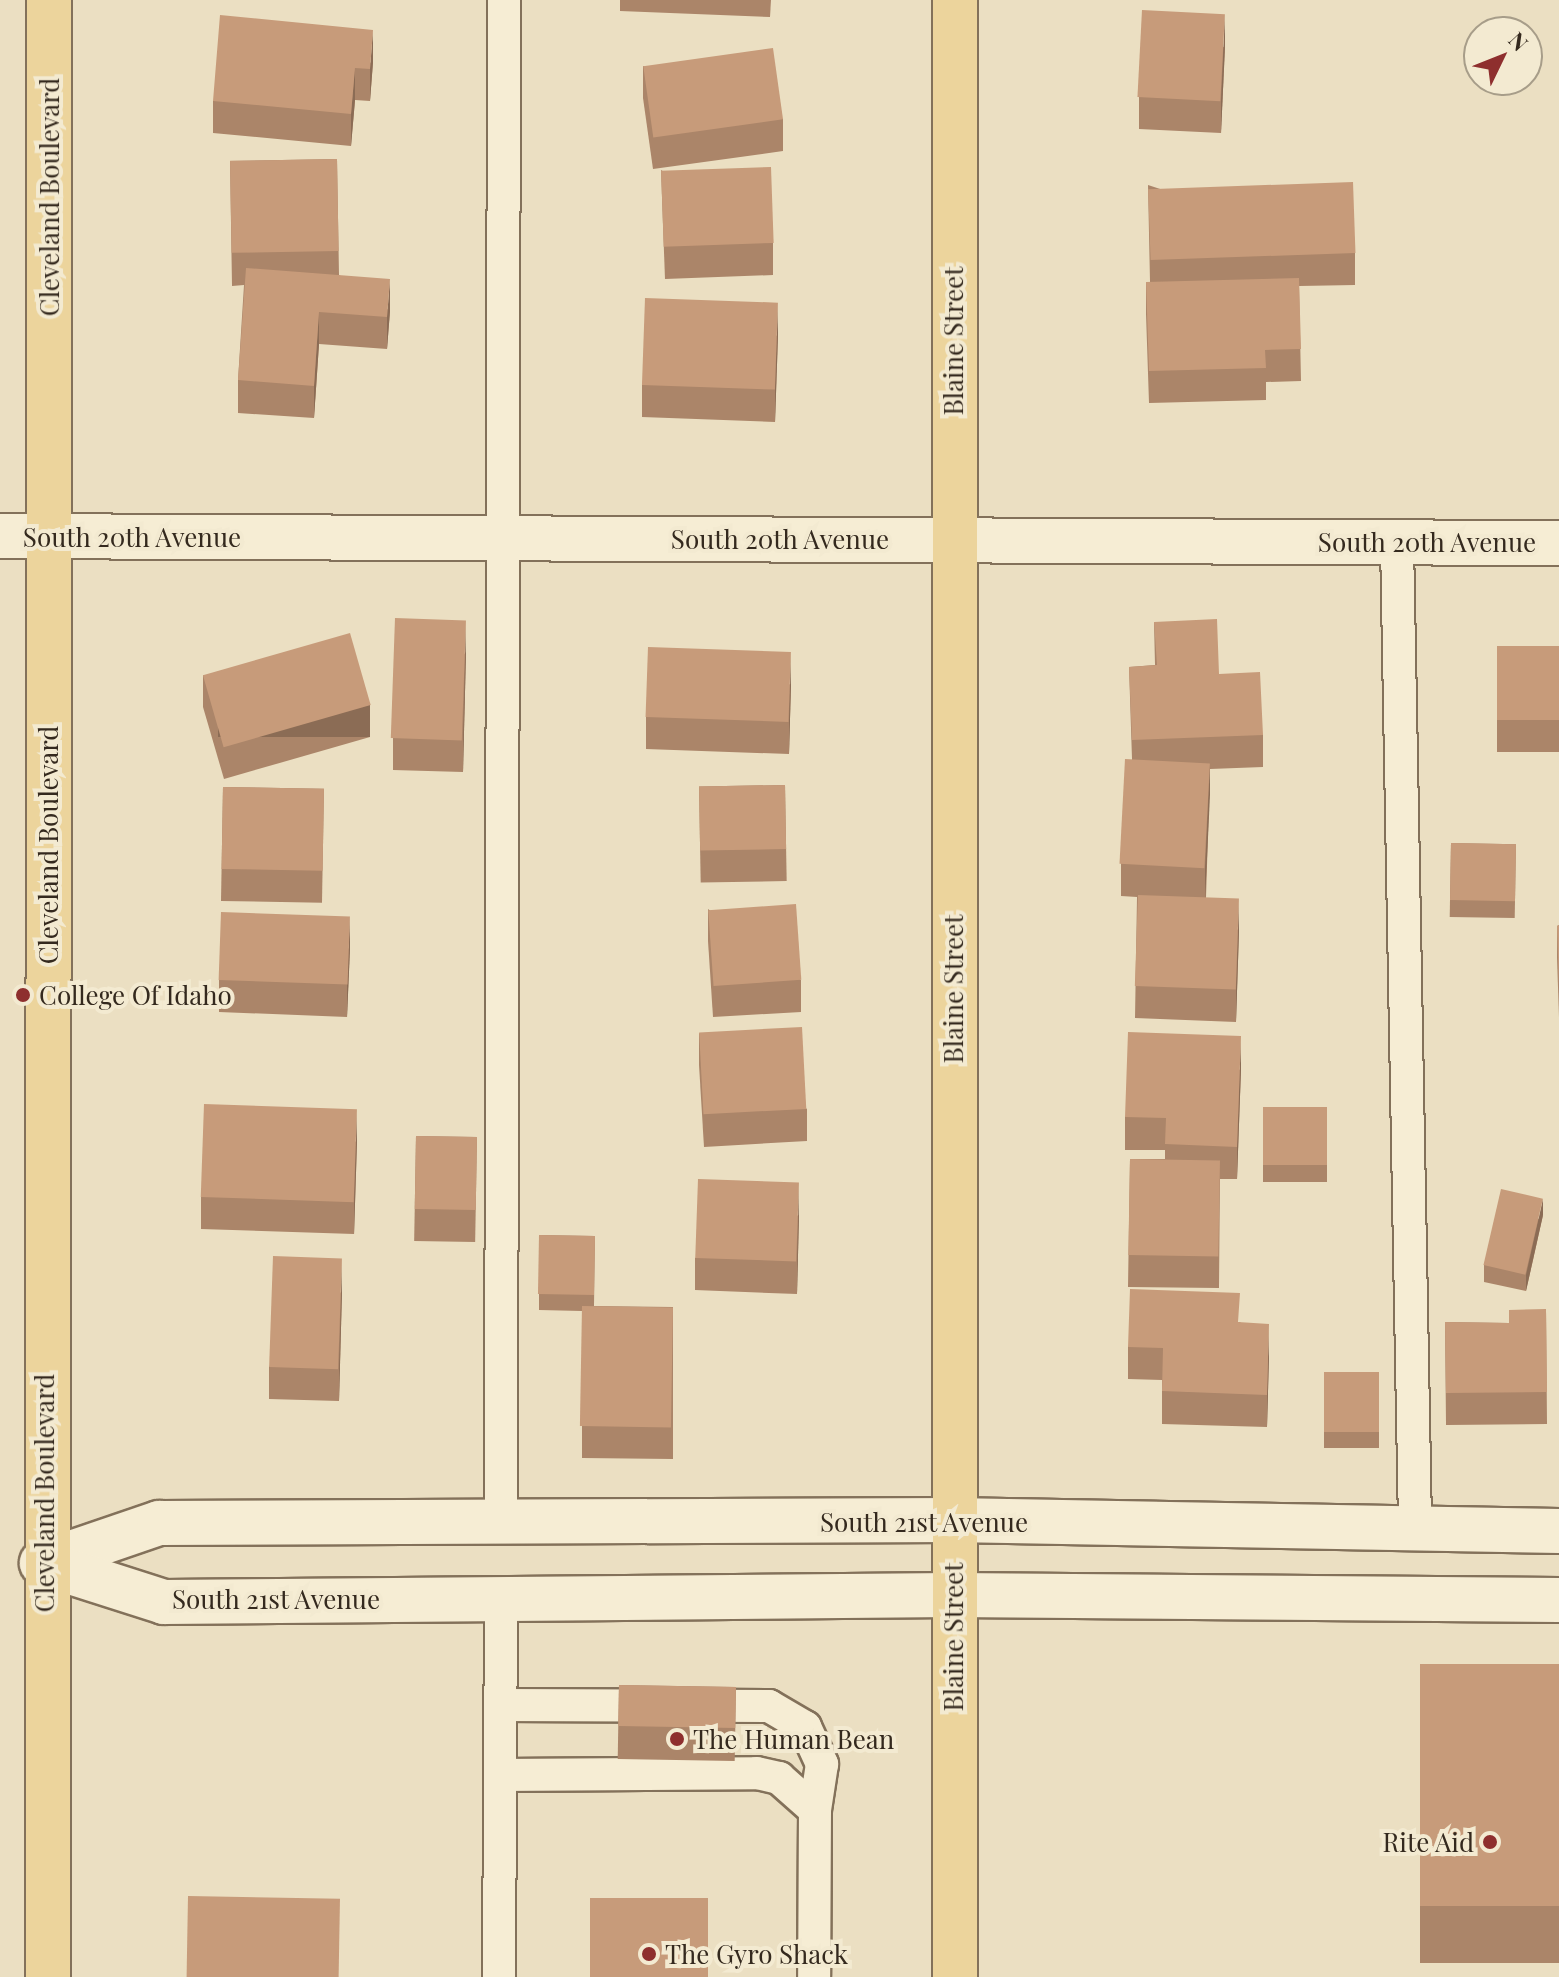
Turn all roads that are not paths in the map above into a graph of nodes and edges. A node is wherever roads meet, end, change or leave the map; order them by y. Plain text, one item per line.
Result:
1 (49, 0) edge
2 (504, 0) edge
3 (955, 0) edge
4 (0, 536) edge
5 (50, 537) junction
6 (502, 538) junction
7 (953, 539) junction
8 (1397, 542) junction
9 (1559, 543) edge
10 (953, 1520) junction
11 (501, 1522) junction
12 (1415, 1528) junction
13 (1559, 1531) edge
14 (42, 1563) junction
15 (953, 1595) junction
16 (501, 1597) junction
17 (1559, 1600) edge
18 (501, 1705) junction
19 (500, 1775) junction
20 (815, 1810) junction
21 (48, 1977) edge
22 (499, 1977) edge
23 (814, 1977) edge
24 (955, 1977) edge

1 - 5 main road, Cleveland Boulevard
2 - 6 lane
3 - 7 main road, Blaine Street
4 - 5 main road, South 20th Avenue
5 - 6 main road, South 20th Avenue
5 - 14 main road, Cleveland Boulevard
6 - 7 main road, South 20th Avenue
6 - 11 lane
7 - 8 main road, South 20th Avenue
7 - 10 main road, Blaine Street
8 - 9 main road, South 20th Avenue
8 - 12 lane
10 - 11 main road, South 21st Avenue
10 - 12 main road, South 21st Avenue
10 - 15 main road, Blaine Street
11 - 14 main road, South 21st Avenue
12 - 13 main road, South 21st Avenue
14 - 16 main road, South 21st Avenue
14 - 21 main road, Cleveland Boulevard
15 - 16 main road, South 21st Avenue
15 - 17 main road, South 21st Avenue
15 - 24 main road, Blaine Street
16 - 18 lane
18 - 19 lane
18 - 20 lane
19 - 20 lane
19 - 22 lane
20 - 23 lane

